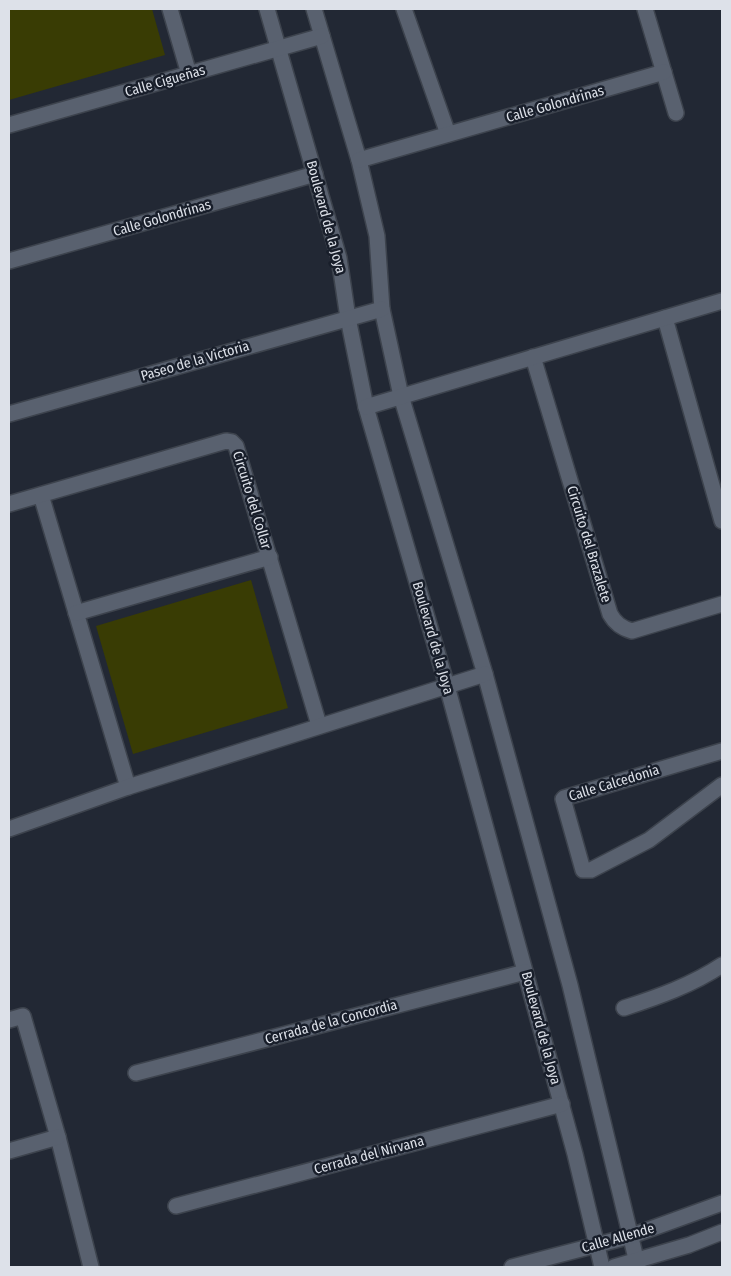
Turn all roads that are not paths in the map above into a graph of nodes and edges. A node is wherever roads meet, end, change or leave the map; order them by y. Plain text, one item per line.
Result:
1 (170, 9) edge
2 (267, 9) edge
3 (314, 9) edge
4 (405, 9) edge
5 (645, 9) edge
6 (322, 36) junction
7 (279, 48) junction
8 (664, 72) junction
9 (189, 74) junction
10 (676, 113) dead end
11 (9, 125) edge
12 (448, 134) junction
13 (359, 160) junction
14 (315, 174) junction
15 (9, 261) edge
16 (722, 301) edge
17 (382, 309) junction
18 (348, 318) junction
19 (664, 318) junction
20 (533, 357) junction
21 (401, 396) junction
22 (366, 407) junction
23 (9, 414) edge
24 (41, 495) junction
25 (9, 504) edge
26 (722, 521) edge
27 (270, 557) junction
28 (722, 604) edge
29 (76, 613) junction
30 (485, 674) junction
31 (447, 686) junction
32 (319, 725) junction
33 (722, 751) edge
34 (722, 786) edge
35 (128, 787) junction
36 (9, 829) edge
37 (722, 965) edge
38 (525, 972) junction
39 (624, 1008) dead end
40 (9, 1020) edge
41 (136, 1073) dead end
42 (562, 1104) junction
43 (58, 1137) junction
44 (9, 1151) edge
45 (722, 1203) edge
46 (176, 1206) dead end
47 (722, 1232) edge
48 (631, 1236) junction
49 (598, 1244) junction
50 (637, 1264) edge
51 (88, 1267) edge
52 (512, 1267) edge
53 (602, 1267) edge
54 (614, 1267) edge

1 - 9 street
2 - 7 street, Boulevard de la Joya
3 - 6 street
4 - 12 street
5 - 8 street
6 - 7 street, Calle Cigueñas
6 - 13 street
7 - 9 street, Calle Cigueñas
7 - 14 street, Boulevard de la Joya
8 - 10 street
8 - 12 street, Calle Golondrinas
9 - 11 street, Calle Cigueñas
12 - 13 street, Calle Golondrinas
13 - 17 street
14 - 15 street, Calle Golondrinas
14 - 18 street, Boulevard de la Joya
16 - 19 street
17 - 18 street, Paseo de la Victoria
17 - 21 street
18 - 22 street, Boulevard de la Joya
18 - 23 street, Paseo de la Victoria
19 - 20 street
19 - 26 street
20 - 21 street
20 - 28 street, Circuito del Brazalete
21 - 22 street
21 - 30 street
22 - 31 street, Boulevard de la Joya
24 - 25 street, Circuito del Collar
24 - 27 street, Circuito del Collar
24 - 29 street
27 - 29 street
27 - 32 street, Circuito del Collar
29 - 35 street
30 - 31 street
30 - 48 street
31 - 32 street
31 - 38 street, Boulevard de la Joya
32 - 35 street
33 - 34 street, Calle Calcedonia
35 - 36 street
37 - 39 street
38 - 41 street, Cerrada de la Concordia
38 - 42 street, Boulevard de la Joya
40 - 43 street
42 - 46 street, Cerrada del Nirvana
42 - 49 street, Boulevard de la Joya
43 - 44 street
43 - 51 street
45 - 48 street, Calle Allende
47 - 50 street, Calle Allende
48 - 49 street, Calle Allende
48 - 50 street
49 - 52 street, Calle Allende
49 - 53 street, Boulevard de la Joya
50 - 54 street, Calle Allende

